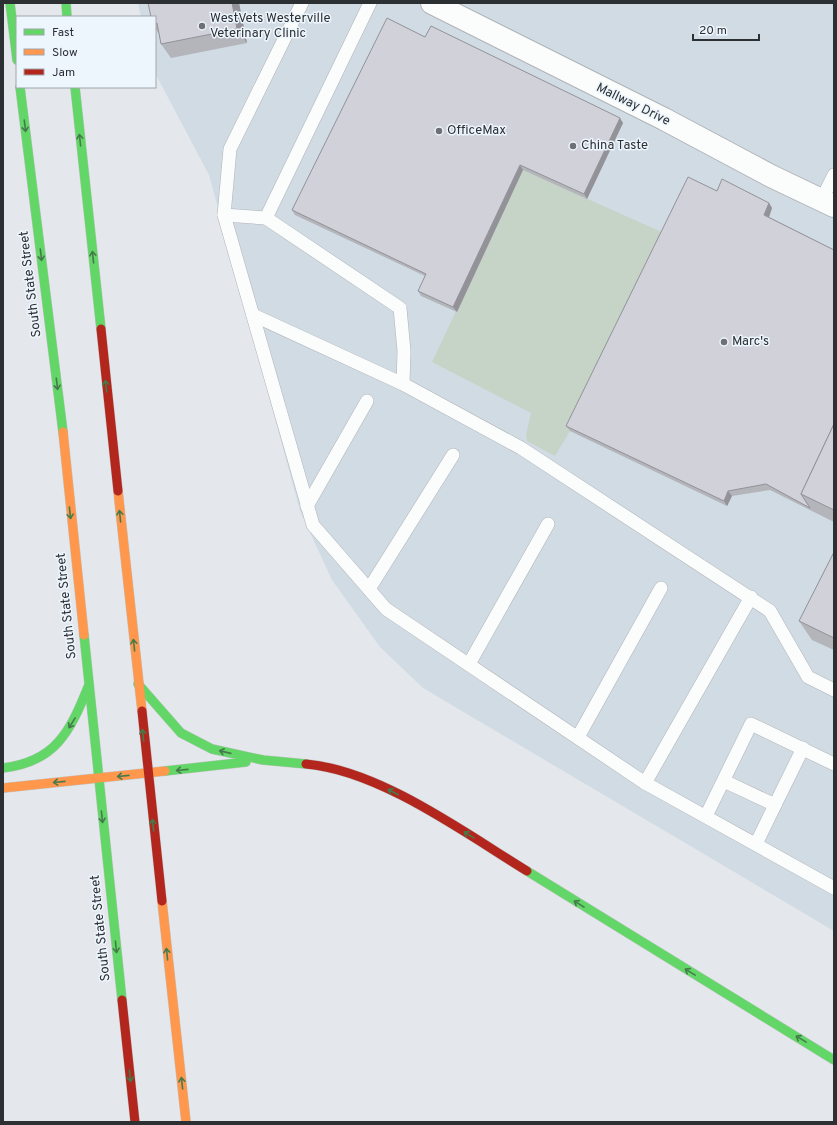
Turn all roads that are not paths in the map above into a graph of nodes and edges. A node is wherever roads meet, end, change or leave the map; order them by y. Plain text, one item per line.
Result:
1 (10, 3) edge
2 (66, 3) edge
3 (302, 3) edge
4 (370, 3) edge
5 (432, 3) edge
6 (67, 16) edge
7 (16, 52) edge
8 (20, 88) edge
9 (75, 88) edge
10 (834, 176) edge
11 (828, 202) edge
12 (224, 215) junction
13 (266, 218) junction
14 (253, 315) junction
15 (403, 384) junction
16 (367, 401) dead end
17 (453, 455) dead end
18 (307, 506) junction
19 (548, 524) dead end
20 (661, 588) dead end
21 (369, 589) junction
22 (751, 597) junction
23 (469, 664) junction
24 (138, 684) junction
25 (88, 687) junction
26 (834, 690) edge
27 (578, 737) junction
28 (802, 748) junction
29 (263, 760) junction
30 (834, 764) edge
31 (3, 768) edge
32 (148, 773) junction
33 (98, 779) junction
34 (724, 781) junction
35 (645, 783) junction
36 (3, 788) edge
37 (775, 805) junction
38 (706, 816) junction
39 (756, 844) junction
40 (834, 888) edge
41 (834, 1060) edge
42 (135, 1122) edge
43 (186, 1122) edge

1 - 7 main road
2 - 6 main road
3 - 12 lane
4 - 13 lane
5 - 11 street, Mallway Drive
8 -> 25 main road, South State Street
24 -> 9 main road
10 - 11 lane
12 - 13 lane
12 - 14 lane
13 - 15 lane
14 - 15 lane
14 - 18 lane
15 - 22 lane
16 - 18 lane
17 - 21 lane
18 - 21 lane
19 - 23 lane
20 - 27 lane
21 - 23 lane
22 - 26 lane
22 - 35 lane
23 - 27 lane
29 -> 24 main road
32 -> 24 main road
25 -> 31 main road
25 - 33 main road, South State Street
27 - 35 lane
28 - 30 lane
28 - 34 lane
28 - 37 lane
29 -> 32 main road
41 -> 29 main road
32 -> 33 main road
43 -> 32 main road
33 -> 36 main road
33 -> 42 main road, South State Street
34 - 37 lane
34 - 38 lane
35 - 38 lane
37 - 39 lane
38 - 39 lane
39 - 40 lane

